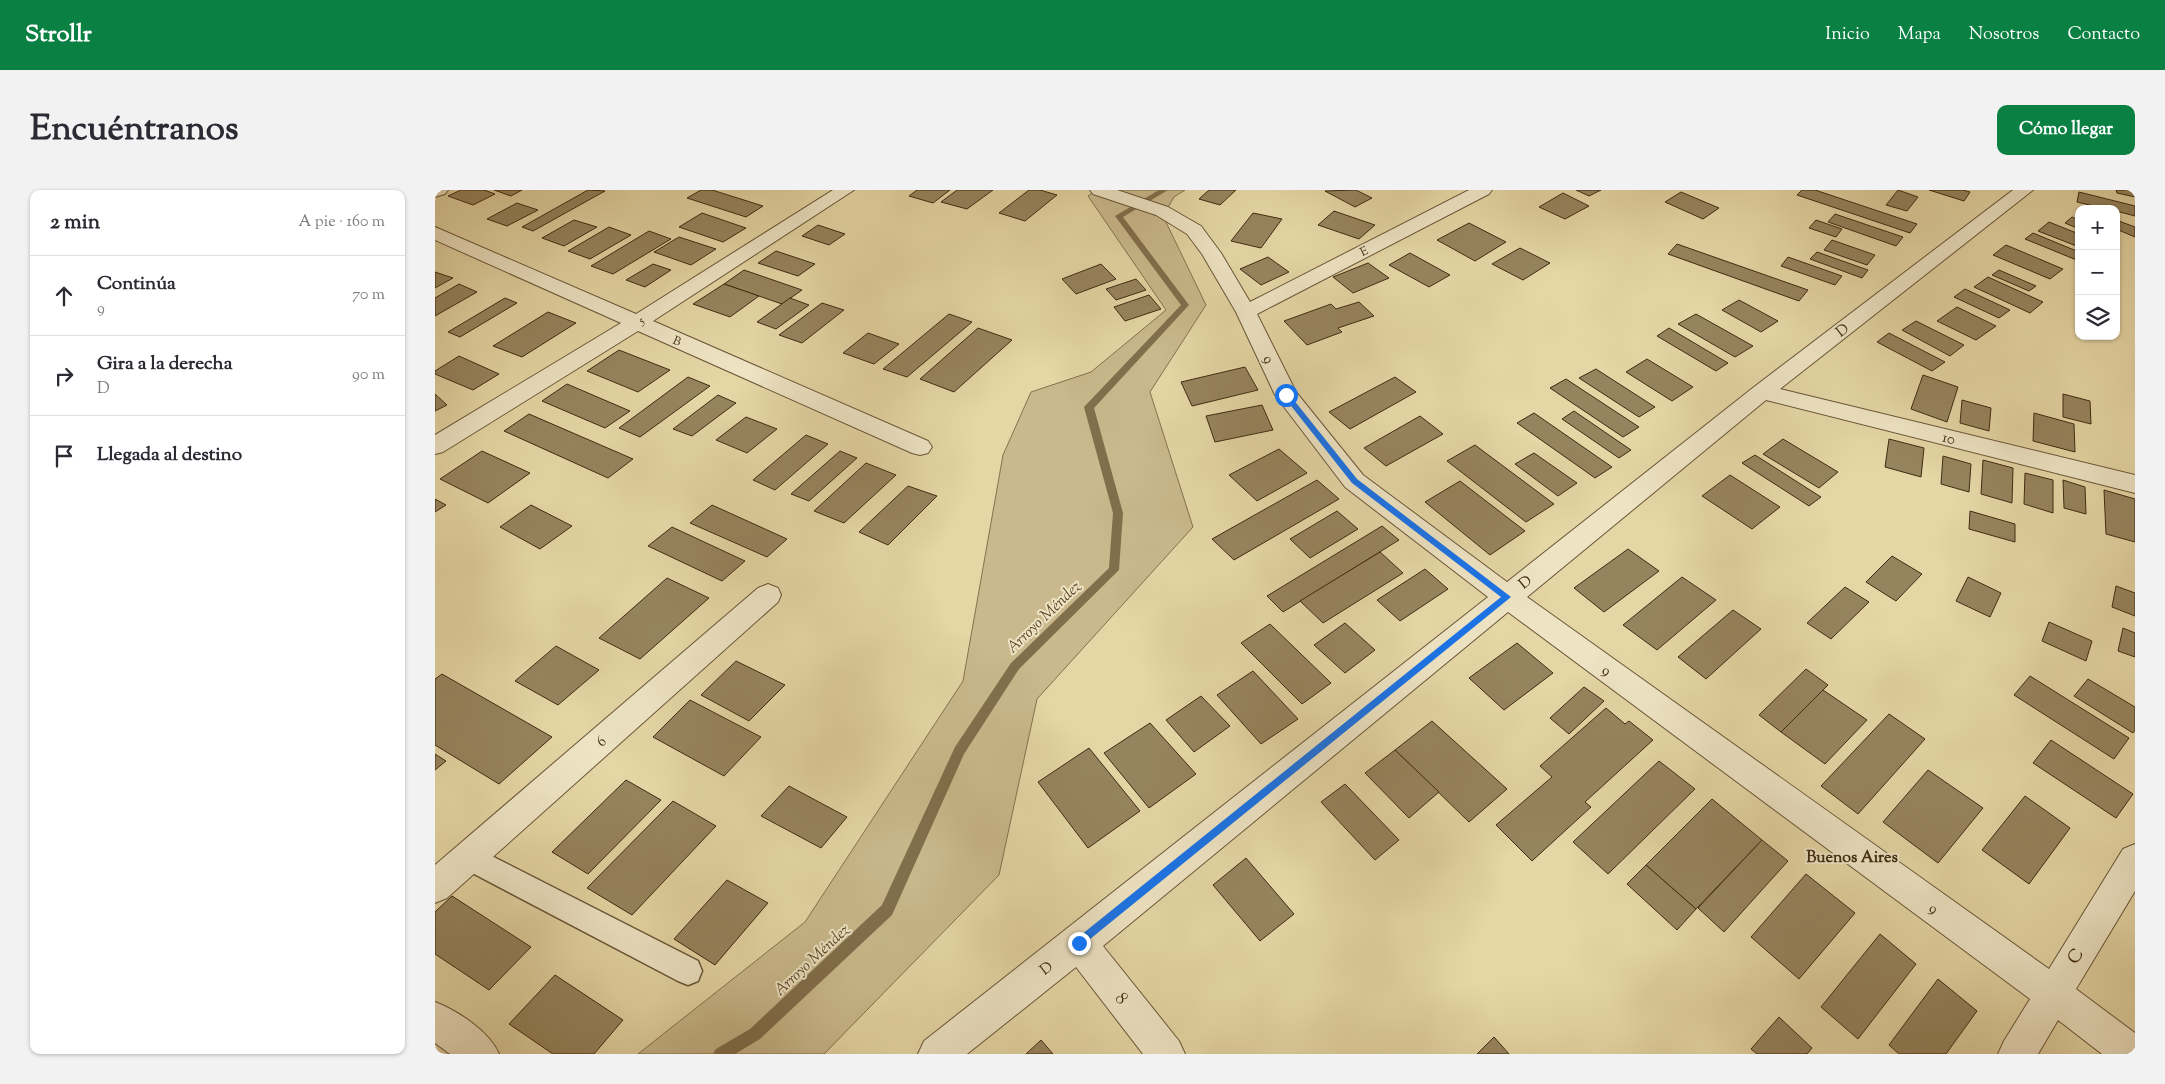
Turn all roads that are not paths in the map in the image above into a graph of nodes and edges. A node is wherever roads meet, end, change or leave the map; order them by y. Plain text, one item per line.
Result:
1 (439, 190) edge
2 (845, 190) edge
3 (1483, 190) edge
4 (2024, 190) edge
5 (435, 192) edge
6 (1106, 192) edge
7 (435, 233) edge
8 (1246, 312) junction
9 (636, 323) junction
10 (1762, 392) junction
11 (435, 446) edge
12 (920, 447) dead end
13 (2135, 484) edge
14 (768, 595) dead end
15 (1507, 597) junction
16 (468, 857) junction
17 (2135, 860) edge
18 (435, 887) edge
19 (1079, 943) junction
20 (688, 972) dead end
21 (2052, 993) junction
22 (435, 1020) edge
23 (480, 1054) edge
24 (937, 1054) edge
25 (1166, 1054) edge
26 (2017, 1054) edge
27 (2133, 1054) edge

1 - 5 street
2 - 9 street, 5
3 - 8 street, E
4 - 10 street, D
6 - 8 street, 9
7 - 9 street, B
8 - 15 street, 9
9 - 11 street, 5
9 - 12 street, B
10 - 13 street, 10
10 - 15 street, D
14 - 16 street, 6
15 - 19 street, D
15 - 21 street, 9
16 - 18 street, 6
16 - 20 lane
17 - 21 street, C
19 - 24 street, D
19 - 25 street, 8
21 - 26 street, C
21 - 27 street, 9
22 - 23 street

